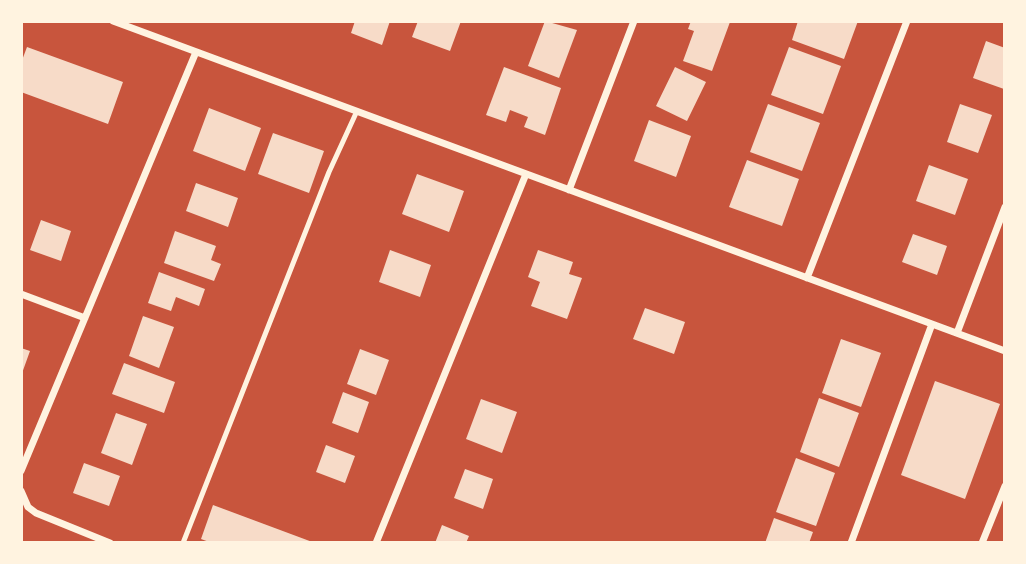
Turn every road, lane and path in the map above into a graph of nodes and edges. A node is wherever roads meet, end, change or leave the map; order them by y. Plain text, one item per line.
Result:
1 (113, 21) edge
2 (634, 21) edge
3 (907, 21) edge
4 (196, 52) junction
5 (356, 111) junction
6 (526, 174) junction
7 (569, 190) junction
8 (1005, 207) edge
9 (807, 278) junction
10 (21, 294) edge
11 (85, 318) junction
12 (932, 324) junction
13 (957, 333) junction
14 (1005, 351) edge
15 (21, 471) edge
16 (1005, 486) edge
17 (21, 492) edge
18 (110, 543) edge
19 (183, 543) edge
20 (376, 543) edge
21 (851, 543) edge
22 (982, 543) edge

1 - 4 street
2 - 7 street
3 - 9 street
4 - 5 street
4 - 11 street
5 - 6 street
5 - 19 lane
6 - 7 street
6 - 20 street
7 - 9 street
8 - 13 street
9 - 12 street
10 - 11 street
11 - 15 street
12 - 13 street
12 - 21 street
13 - 14 street
16 - 22 street
17 - 18 street

